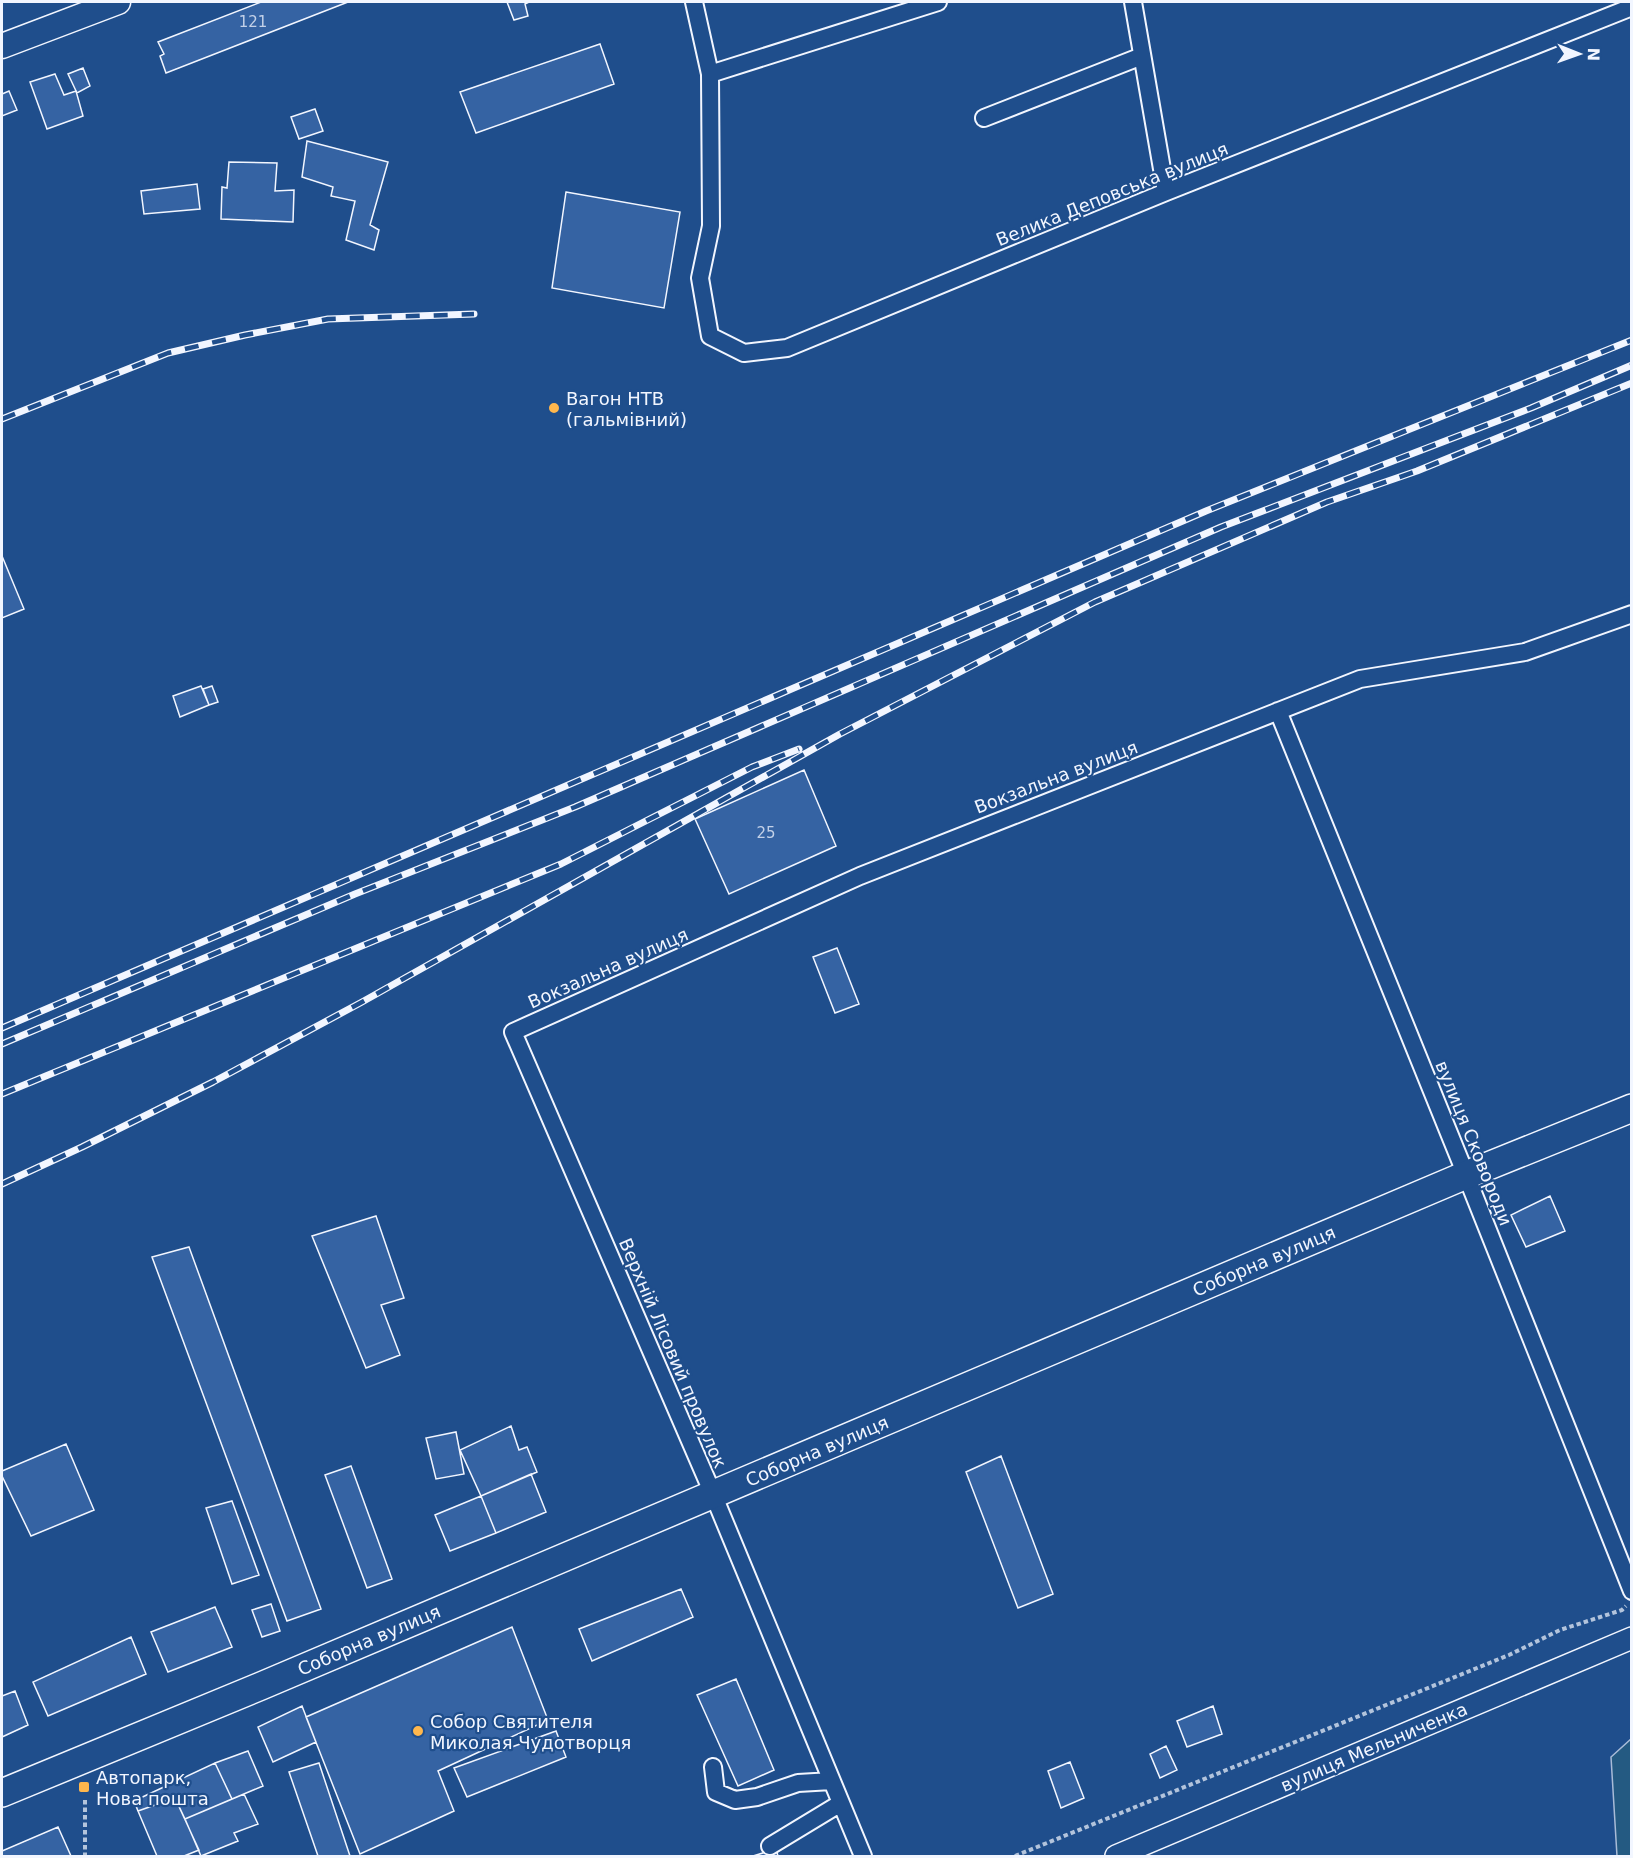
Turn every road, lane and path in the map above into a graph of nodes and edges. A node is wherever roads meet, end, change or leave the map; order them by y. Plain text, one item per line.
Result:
1 (118, 2) edge
2 (694, 2) edge
3 (938, 2) edge
4 (1133, 2) edge
5 (1632, 8) edge
6 (2, 46) edge
7 (1142, 56) junction
8 (710, 74) junction
9 (984, 118) dead end
10 (1166, 192) junction
11 (1632, 614) edge
12 (1278, 711) junction
13 (513, 1032) joint
14 (1632, 1108) edge
15 (1466, 1175) junction
16 (713, 1494) junction
17 (1632, 1590) edge
18 (1632, 1602) edge
19 (1632, 1638) edge
20 (713, 1767) dead end
21 (832, 1781) junction
22 (2, 1793) edge
23 (85, 1800) dead end
24 (841, 1803) junction
25 (770, 1846) dead end
26 (85, 1857) edge
27 (863, 1857) edge
28 (1015, 1857) edge
29 (1116, 1857) edge

1 - 6 main road
2 - 8 street
3 - 8 street
4 - 7 street
5 - 10 street, Велика Деповська вулиця
7 - 9 street
7 - 10 street
8 - 10 street, Велика Деповська вулиця
11 - 12 street, Вокзальна вулиця
12 - 13 street, Вокзальна вулиця
12 - 15 street, вулиця Сковороди
13 - 16 street, Верхній Лісовий провулок
14 - 15 main road, Соборна вулиця
15 - 16 main road, Соборна вулиця
15 - 17 street, вулиця Сковороди
16 - 21 street, Верхній Лісовий провулок
16 - 22 main road, Соборна вулиця
18 - 28 path
19 - 29 street, вулиця Мельниченка
20 - 21 street
21 - 24 street, Верхній Лісовий провулок
23 - 26 path
24 - 25 street
24 - 27 street, Верхній Лісовий провулок

